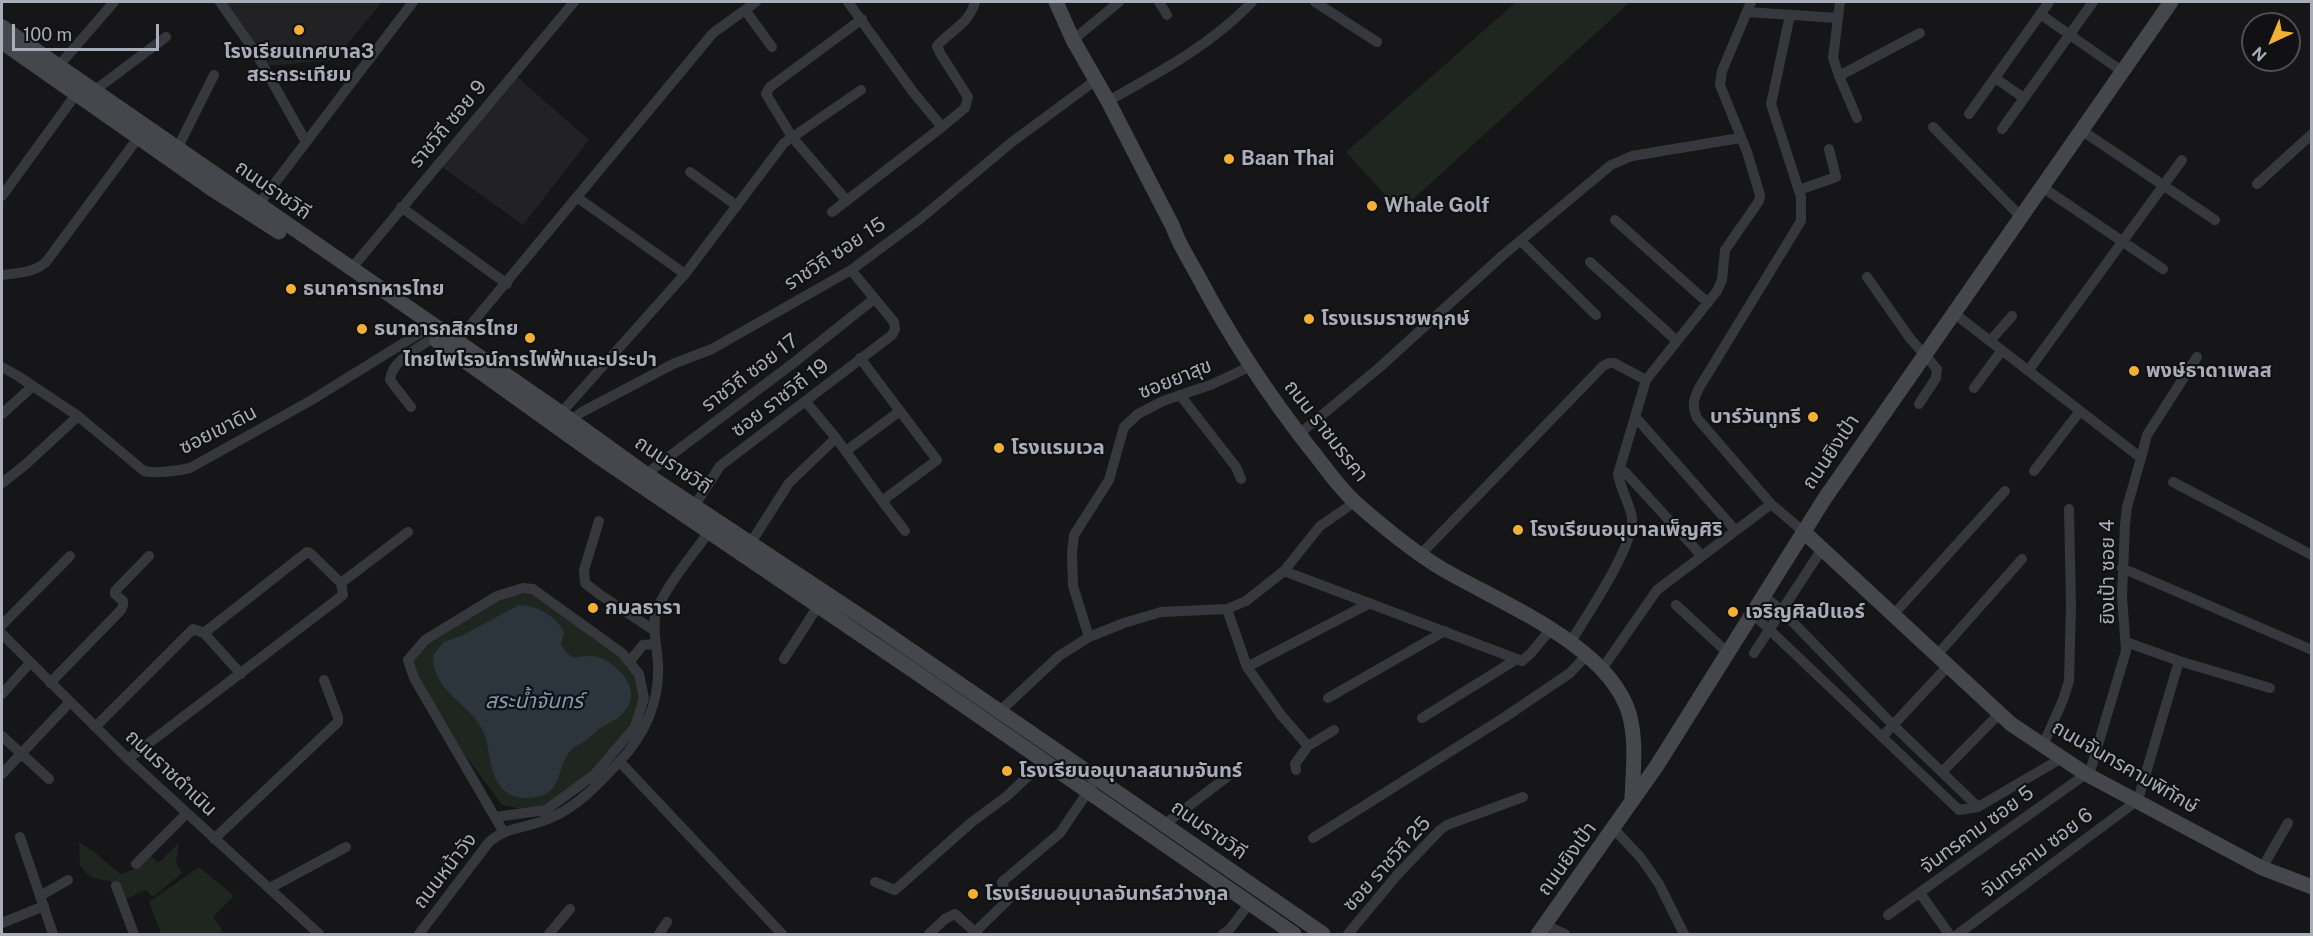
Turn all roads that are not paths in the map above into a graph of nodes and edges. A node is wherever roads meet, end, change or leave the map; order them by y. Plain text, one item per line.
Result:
1 (114, 2) edge
2 (220, 2) edge
3 (413, 2) edge
4 (574, 2) edge
5 (736, 2) edge
6 (756, 2) edge
7 (848, 2) edge
8 (975, 2) edge
9 (1056, 2) edge
10 (1119, 2) edge
11 (1159, 2) edge
12 (1252, 2) edge
13 (1315, 2) edge
14 (1840, 2) edge
15 (2049, 2) edge
16 (2093, 2) edge
17 (2171, 2) edge
18 (1749, 7) edge
19 (744, 10) junction
20 (2040, 14) junction
21 (1167, 15) dead end
22 (1790, 15) junction
23 (1838, 18) junction
24 (862, 19) junction
25 (2, 27) edge
26 (1920, 33) dead end
27 (2069, 34) junction
28 (166, 37) dead end
29 (1073, 40) junction
30 (2, 42) edge
31 (1377, 42) dead end
32 (772, 48) dead end
33 (54, 71) junction
34 (2123, 72) junction
35 (214, 75) dead end
36 (1839, 76) junction
37 (1995, 78) junction
38 (1096, 80) junction
39 (84, 90) junction
40 (861, 90) dead end
41 (2024, 98) junction
42 (1108, 100) junction
43 (1969, 114) dead end
44 (1857, 118) dead end
45 (942, 127) junction
46 (1933, 127) dead end
47 (2002, 129) dead end
48 (2081, 130) junction
49 (2312, 134) edge
50 (792, 137) junction
51 (138, 138) junction
52 (1740, 138) junction
53 (306, 142) junction
54 (177, 149) junction
55 (1829, 149) dead end
56 (2182, 160) dead end
57 (690, 172) dead end
58 (2257, 184) dead end
59 (2164, 185) junction
60 (2042, 187) junction
61 (1799, 190) junction
62 (2, 196) edge
63 (578, 198) junction
64 (847, 201) junction
65 (737, 206) junction
66 (401, 207) junction
67 (254, 210) junction
68 (832, 212) dead end
69 (2021, 217) junction
70 (1615, 220) dead end
71 (2215, 220) dead end
72 (1521, 241) junction
73 (2123, 242) junction
74 (1590, 262) dead end
75 (351, 269) junction
76 (2163, 269) dead end
77 (850, 270) junction
78 (685, 274) junction
79 (2, 275) edge
80 (1867, 277) dead end
81 (507, 284) junction
82 (874, 299) junction
83 (1708, 303) junction
84 (1955, 314) junction
85 (1596, 315) dead end
86 (2012, 316) dead end
87 (428, 334) junction
88 (1677, 341) junction
89 (1990, 341) junction
90 (454, 346) junction
91 (2001, 350) junction
92 (1924, 356) junction
93 (2197, 357) dead end
94 (860, 358) junction
95 (1251, 366) junction
96 (2, 368) edge
97 (2028, 370) junction
98 (1646, 380) junction
99 (33, 386) junction
100 (1974, 388) dead end
101 (1180, 395) junction
102 (806, 402) junction
103 (1919, 404) dead end
104 (411, 407) dead end
105 (900, 411) junction
106 (2080, 411) junction
107 (2, 414) edge
108 (78, 416) junction
109 (566, 416) junction
110 (1637, 418) junction
111 (1299, 434) junction
112 (836, 438) junction
113 (846, 451) junction
114 (2141, 458) junction
115 (2034, 471) dead end
116 (1625, 472) dead end
117 (646, 474) junction
118 (1241, 479) dead end
119 (2173, 482) dead end
120 (2, 483) edge
121 (2004, 491) dead end
122 (882, 501) junction
123 (1355, 502) junction
124 (1771, 504) junction
125 (695, 505) junction
126 (2069, 509) dead end
127 (599, 521) dead end
128 (1735, 530) junction
129 (905, 531) dead end
130 (408, 532) dead end
131 (709, 532) junction
132 (1804, 532) junction
133 (750, 544) junction
134 (1822, 549) junction
135 (1421, 554) junction
136 (149, 555) dead end
137 (1701, 555) junction
138 (2312, 555) edge
139 (70, 556) dead end
140 (2022, 559) dead end
141 (2122, 568) junction
142 (1284, 571) junction
143 (340, 583) junction
144 (1764, 596) junction
145 (1370, 603) junction
146 (1676, 605) dead end
147 (818, 606) junction
148 (1227, 609) junction
149 (1782, 610) junction
150 (1753, 614) junction
151 (1894, 614) junction
152 (2, 625) edge
153 (1770, 628) junction
154 (655, 630) junction
155 (1550, 630) junction
156 (1445, 631) junction
157 (204, 633) junction
158 (2, 634) edge
159 (1089, 637) junction
160 (2126, 642) junction
161 (1570, 643) junction
162 (656, 644) junction
163 (2312, 650) edge
164 (1728, 653) junction
165 (1754, 653) dead end
166 (1586, 656) junction
167 (784, 659) dead end
168 (1517, 659) junction
169 (630, 661) junction
170 (1942, 661) junction
171 (2179, 661) junction
172 (30, 663) junction
173 (915, 663) junction
174 (1247, 667) junction
175 (1602, 669) junction
176 (242, 674) junction
177 (324, 680) dead end
178 (50, 683) junction
179 (2270, 688) dead end
180 (2, 694) edge
181 (1328, 698) dead end
182 (69, 702) junction
183 (999, 712) junction
184 (1999, 714) junction
185 (1422, 718) dead end
186 (1893, 725) junction
187 (94, 727) junction
188 (1334, 730) dead end
189 (2, 736) edge
190 (1882, 737) junction
191 (2043, 745) junction
192 (1308, 746) junction
193 (20, 754) junction
194 (2062, 758) junction
195 (128, 759) junction
196 (620, 762) junction
197 (1043, 762) junction
198 (1635, 763) junction
199 (1656, 767) junction
200 (1296, 770) dead end
201 (1942, 772) junction
202 (2, 774) edge
203 (2087, 775) junction
204 (1227, 777) dead end
205 (49, 779) dead end
206 (1092, 786) junction
207 (1523, 796) dead end
208 (1632, 799) junction
209 (2138, 800) junction
210 (1978, 807) junction
211 (187, 813) junction
212 (496, 817) junction
213 (2288, 823) dead end
214 (1165, 824) junction
215 (1614, 829) junction
216 (503, 831) junction
217 (20, 837) dead end
218 (1313, 838) dead end
219 (214, 839) junction
220 (346, 847) dead end
221 (136, 864) dead end
222 (2262, 868) junction
223 (68, 880) dead end
224 (875, 882) dead end
225 (116, 886) dead end
226 (2312, 887) edge
227 (270, 888) junction
228 (1920, 893) junction
229 (42, 901) junction
230 (1249, 904) junction
231 (570, 909) dead end
232 (1888, 915) dead end
233 (667, 922) dead end
234 (2, 923) edge
235 (1541, 930) edge
236 (976, 933) edge
237 (53, 934) edge
238 (134, 934) edge
239 (319, 934) edge
240 (419, 934) edge
241 (549, 934) edge
242 (659, 934) edge
243 (782, 934) edge
244 (929, 934) edge
245 (1223, 934) edge
246 (1294, 934) edge
247 (1323, 934) edge
248 (1348, 934) edge
249 (1565, 934) edge
250 (1684, 934) edge
251 (1949, 934) edge
252 (1958, 934) edge

1 - 33 street
2 - 53 street
3 - 53 street
4 - 66 street, ราชวิถี ซอย 9
5 - 19 street
6 - 19 street
7 - 24 street
8 - 45 street
9 - 29 main road, ถนน ราชมรรคา
10 - 29 street
11 - 21 street
12 - 42 street
13 - 31 street
14 - 23 street
15 - 20 street
16 - 27 street
17 - 34 main road, ถนนยิงเป้า
18 - 22 street
18 - 52 street
19 - 32 street
19 - 63 street
20 - 27 street
20 - 37 street
22 - 23 street
22 - 61 street
23 - 36 street
24 - 45 street
24 - 50 street
25 - 33 main road, ถนนราชวิถี
26 - 36 street
27 - 34 street
27 - 41 street
28 - 39 street
29 - 38 main road, ถนน ราชมรรคา
30 - 33 main road, ถนนราชวิถี
33 - 39 main road, ถนนราชวิถี
34 - 48 main road, ถนนยิงเป้า
35 - 54 street
36 - 44 street
37 - 41 street
37 - 43 street
38 - 42 main road, ถนน ราชมรรคา
38 - 77 street, ราชวิถี ซอย 15
39 - 51 main road, ถนนราชวิถี
39 - 54 main road, ถนนราชวิถี
39 - 62 street
40 - 50 street
41 - 47 street
42 - 95 main road, ถนน ราชมรรคา
45 - 64 street
46 - 69 street
48 - 59 street
48 - 60 main road, ถนนยิงเป้า
49 - 58 street
50 - 64 street
50 - 65 street
51 - 67 main road, ถนนราชวิถี
51 - 79 street
52 - 72 street
52 - 83 street
53 - 67 street
54 - 67 main road, ถนนราชวิถี
55 - 61 street
56 - 59 street
57 - 65 street
59 - 71 street
59 - 73 street
60 - 69 main road, ถนนยิงเป้า
60 - 73 street
61 - 124 street
63 - 78 street
63 - 81 street
64 - 68 street
65 - 78 street
66 - 75 street, ราชวิถี ซอย 9
66 - 81 street
67 - 75 main road, ถนนราชวิถี
67 - 87 main road, ถนนราชวิถี
69 - 84 main road, ถนนยิงเป้า
70 - 83 street
72 - 85 street
72 - 111 street
73 - 76 street
73 - 97 street
74 - 88 street
75 - 90 main road, ถนนราชวิถี
77 - 82 street
77 - 109 street, ราชวิถี ซอย 15
78 - 109 street
80 - 92 street
81 - 90 street
82 - 94 street, ซอย ราชวิถี 19
82 - 117 street, ราชวิถี ซอย 17
83 - 88 street
84 - 89 street
84 - 92 main road, ถนนยิงเป้า
86 - 89 street
87 - 90 main road, ถนนราชวิถี
87 - 104 street
87 - 108 street, ซอยเขาดิน
88 - 98 street
89 - 91 street
90 - 109 main road, ถนนราชวิถี
90 - 131 main road, ถนนราชวิถี
91 - 97 street
91 - 100 street
92 - 103 street
92 - 132 main road, ถนนยิงเป้า
93 - 114 street, ยิงเป้า ซอย 4
94 - 102 street, ซอย ราชวิถี 19
94 - 105 street
95 - 101 street, ซอยยาสุข
95 - 111 main road, ถนน ราชมรรคา
96 - 99 street, ซอยเขาดิน
97 - 106 street
98 - 110 street
98 - 135 street
99 - 107 street
99 - 108 street, ซอยเขาดิน
101 - 118 street
101 - 159 street, ซอยยาสุข
102 - 112 street
102 - 125 street, ซอย ราชวิถี 19
105 - 113 street
105 - 122 street
106 - 114 street
106 - 115 street
108 - 120 street
109 - 117 main road, ถนนราชวิถี
110 - 128 street
110 - 161 street
111 - 123 main road, ถนน ราชมรรคา
112 - 113 street
112 - 133 street
113 - 122 street
114 - 141 street, ยิงเป้า ซอย 4
116 - 137 street
117 - 125 main road, ถนนราชวิถี
119 - 138 street
121 - 151 street
122 - 129 street
123 - 135 main road, ถนน ราชมรรคา
123 - 142 street
124 - 128 street
124 - 132 street
125 - 131 street
125 - 133 main road, ถนนราชวิถี
126 - 191 street
127 - 154 street
128 - 137 street
130 - 143 street
131 - 147 main road, ถนนราชวิถี
131 - 154 street, ถนนหน้าวัง
132 - 134 main road, ถนนจันทรคามพิทักษ์
132 - 144 main road, ถนนยิงเป้า
133 - 173 main road, ถนนราชวิถี
134 - 149 street
134 - 151 main road, ถนนจันทรคามพิทักษ์
135 - 155 main road, ถนน ราชมรรคา
136 - 178 street
137 - 175 street
139 - 152 street
140 - 170 street
141 - 160 street, ยิงเป้า ซอย 4
141 - 163 street
142 - 145 street
142 - 148 street
143 - 157 street
143 - 176 street
144 - 149 street
144 - 150 main road, ถนนยิงเป้า
145 - 156 street
145 - 174 street
146 - 164 street
147 - 167 street
147 - 173 main road, ถนนราชวิถี
148 - 159 street
148 - 174 street
149 - 153 street
149 - 186 street
150 - 153 street
150 - 164 main road, ถนนยิงเป้า
151 - 170 main road, ถนนจันทรคามพิทักษ์
153 - 165 street
153 - 190 street
154 - 162 street, ถนนหน้าวัง
155 - 161 main road, ถนน ราชมรรคา
155 - 168 street
156 - 168 street
156 - 181 street
157 - 176 street
157 - 187 street
158 - 172 street, ถนนราชดำเนิน
159 - 183 street
160 - 171 street
160 - 203 street, ยิงเป้า ซอย 4
161 - 166 main road, ถนน ราชมรรคา
162 - 169 street
162 - 196 street, ถนนหน้าวัง
164 - 199 main road, ถนนยิงเป้า
166 - 175 main road, ถนน ราชมรรคา
166 - 218 street
168 - 185 street
169 - 212 street
169 - 212 street
170 - 184 main road, ถนนจันทรคามพิทักษ์
170 - 186 street
171 - 179 street
171 - 209 street
172 - 178 street, ถนนราชดำเนิน
172 - 180 street
173 - 183 main road, ถนนราชวิถี
173 - 197 main road, ถนนราชวิถี
174 - 192 street
175 - 198 main road, ถนน ราชมรรคา
176 - 195 street
177 - 219 street
178 - 182 street, ถนนราชดำเนิน
182 - 187 street, ถนนราชดำเนิน
182 - 193 street
183 - 206 main road, ถนนราชวิถี
184 - 191 main road, ถนนจันทรคามพิทักษ์
184 - 201 street
186 - 190 street
186 - 201 street
187 - 195 street, ถนนราชดำเนิน
188 - 192 street
189 - 193 street
190 - 210 street
191 - 194 main road, ถนนจันทรคามพิทักษ์
192 - 200 street
193 - 202 street
193 - 205 street
194 - 203 main road, ถนนจันทรคามพิทักษ์
194 - 210 street
195 - 211 street, ถนนราชดำเนิน
196 - 216 street, ถนนหน้าวัง
196 - 243 street
197 - 206 main road, ถนนราชวิถี
197 - 224 street
198 - 199 street
198 - 208 main road, ถนน ราชมรรคา
199 - 208 main road, ถนนยิงเป้า
201 - 210 street
203 - 209 main road, ถนนจันทรคามพิทักษ์
203 - 228 street, จันทรคาม ซอย 5
204 - 214 street
206 - 214 main road, ถนนราชวิถี
206 - 230 main road, ถนนราชวิถี
206 - 236 street
207 - 248 street, ซอย ราชวิถี 25
208 - 215 main road, ถนนยิงเป้า
209 - 222 main road, ถนนจันทรคามพิทักษ์
209 - 252 street, จันทรคาม ซอย 6
211 - 219 street, ถนนราชดำเนิน
211 - 221 street
212 - 216 street
213 - 222 street
214 - 247 main road, ถนนราชวิถี
215 - 235 main road, ถนนยิงเป้า
215 - 250 street
216 - 240 street, ถนนหน้าวัง
217 - 229 street
219 - 227 street, ถนนราชดำเนิน
220 - 227 street
222 - 226 main road, ถนนจันทรคามพิทักษ์
223 - 229 street
225 - 238 street
227 - 239 street, ถนนราชดำเนิน
228 - 232 street, จันทรคาม ซอย 5
228 - 251 street
229 - 234 street
229 - 237 street
230 - 245 street
230 - 246 main road, ถนนราชวิถี
231 - 241 street
233 - 242 street
235 - 249 street
236 - 244 street

